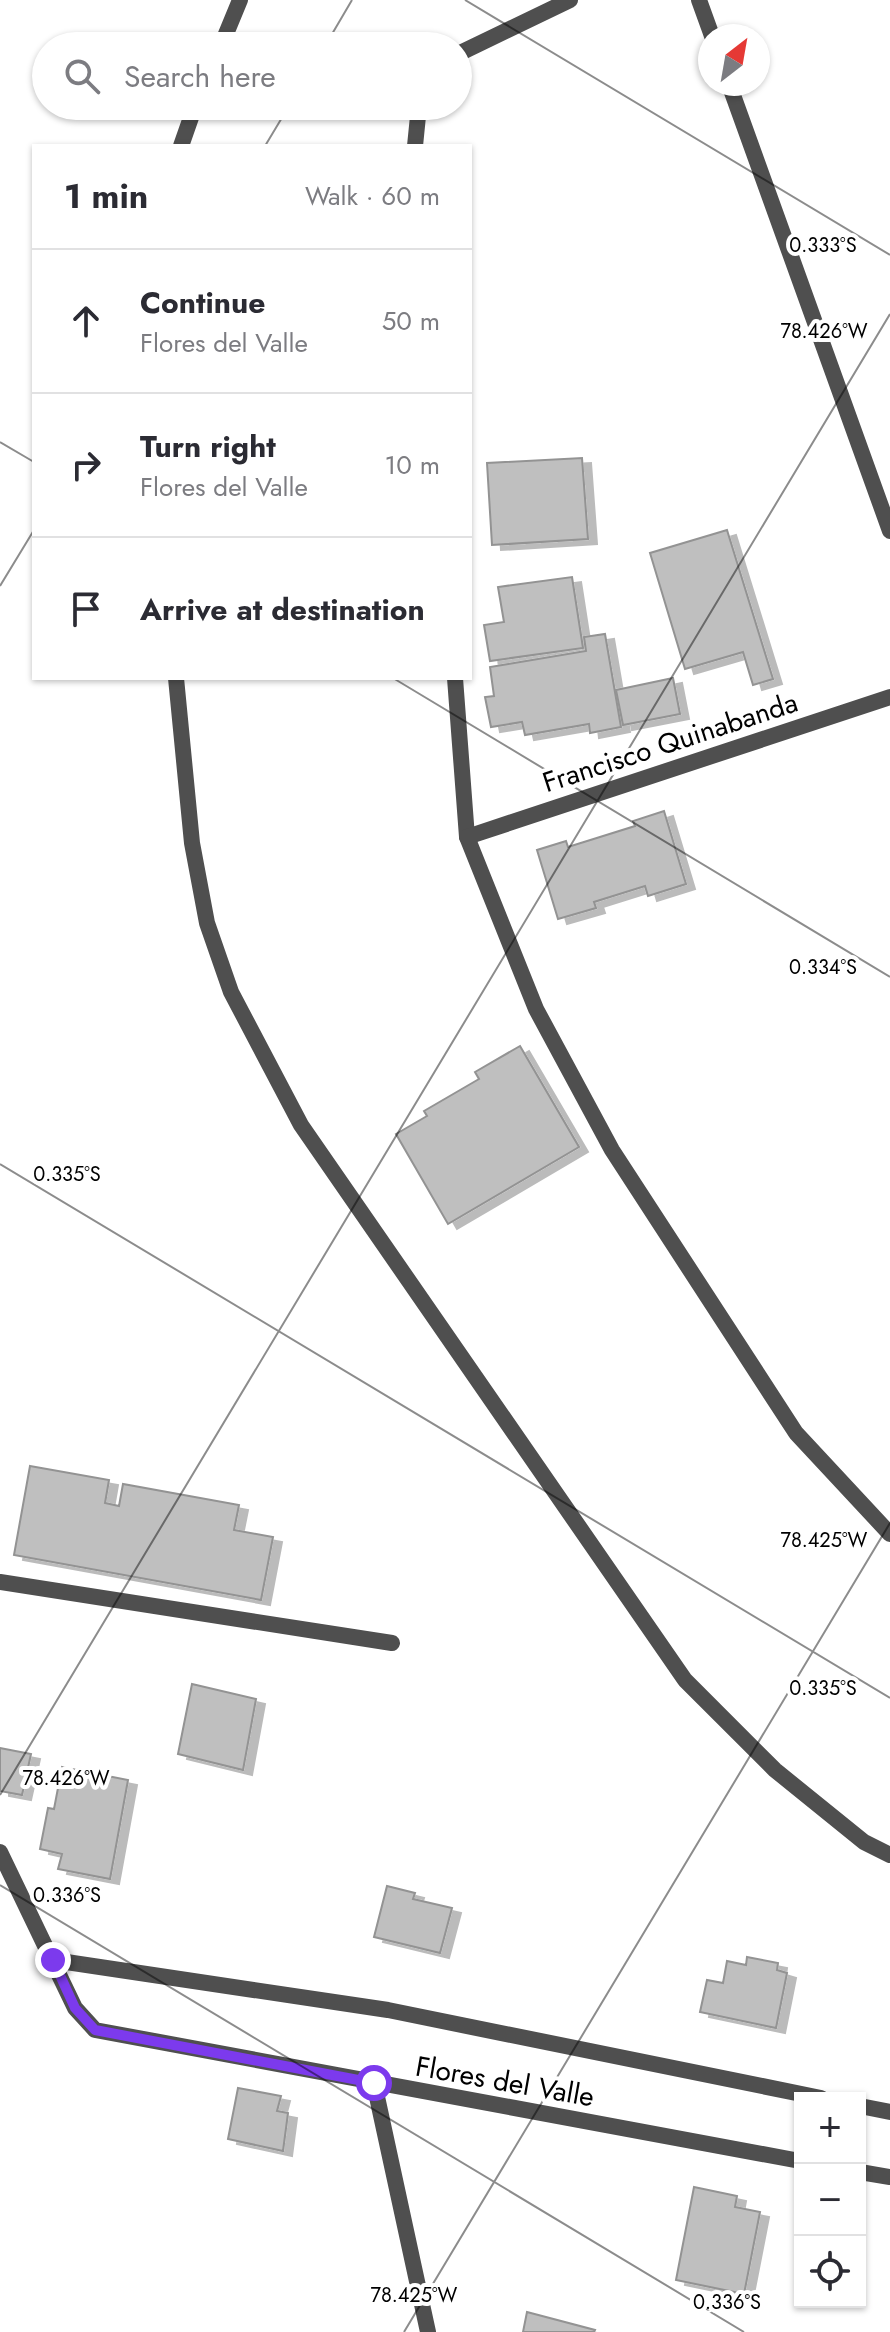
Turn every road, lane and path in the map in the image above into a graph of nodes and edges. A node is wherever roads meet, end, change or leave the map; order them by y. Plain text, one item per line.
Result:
1 (240, 0) edge
2 (570, 0) edge
3 (699, 0) edge
4 (708, 24) edge
5 (227, 32) edge
6 (472, 47) edge
7 (733, 96) edge
8 (190, 120) edge
9 (418, 120) edge
10 (182, 144) edge
11 (415, 144) edge
12 (890, 531) edge
13 (176, 680) edge
14 (455, 680) edge
15 (890, 697) edge
16 (467, 837) junction
17 (890, 1534) edge
18 (0, 1582) edge
19 (392, 1643) dead end
20 (0, 1852) edge
21 (890, 1855) edge
22 (53, 1960) junction
23 (374, 2083) junction
24 (794, 2093) edge
25 (866, 2107) edge
26 (890, 2112) edge
27 (794, 2160) edge
28 (866, 2173) edge
29 (890, 2177) edge
30 (428, 2332) edge

1 - 5 street
2 - 6 street
3 - 4 street
7 - 12 street
8 - 10 street
9 - 11 street
13 - 21 street
14 - 16 street
15 - 16 street, Francisco Quinabanda
16 - 17 street
18 - 19 street
20 - 22 street, Flores del Valle
22 - 23 street, Flores del Valle
22 - 24 street, Flores del Valle
23 - 27 street, Flores del Valle
23 - 30 street
25 - 26 street
28 - 29 street

